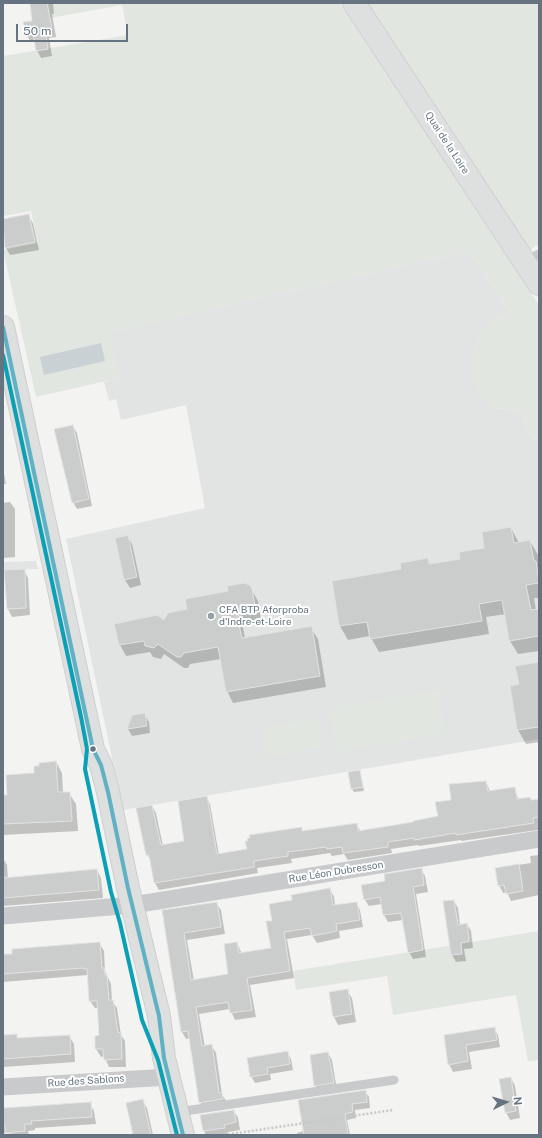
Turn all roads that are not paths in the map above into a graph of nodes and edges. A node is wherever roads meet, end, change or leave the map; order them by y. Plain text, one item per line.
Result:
1 (354, 3) edge
2 (532, 257) edge
3 (539, 284) edge
4 (3, 327) edge
5 (539, 839) edge
6 (127, 906) junction
7 (3, 916) edge
8 (167, 1067) junction
9 (394, 1080) dead end
10 (3, 1087) edge
11 (178, 1112) junction
12 (183, 1135) edge

1 - 2 street, Quai de la Loire
2 - 3 street, Quai de la Loire
4 - 6 street
5 - 6 street, Rue Léon Dubresson
6 - 7 street, Rue Léon Dubresson
6 - 8 street
8 - 10 street, Rue des Sablons
8 - 11 street
9 - 11 lane
11 - 12 street

